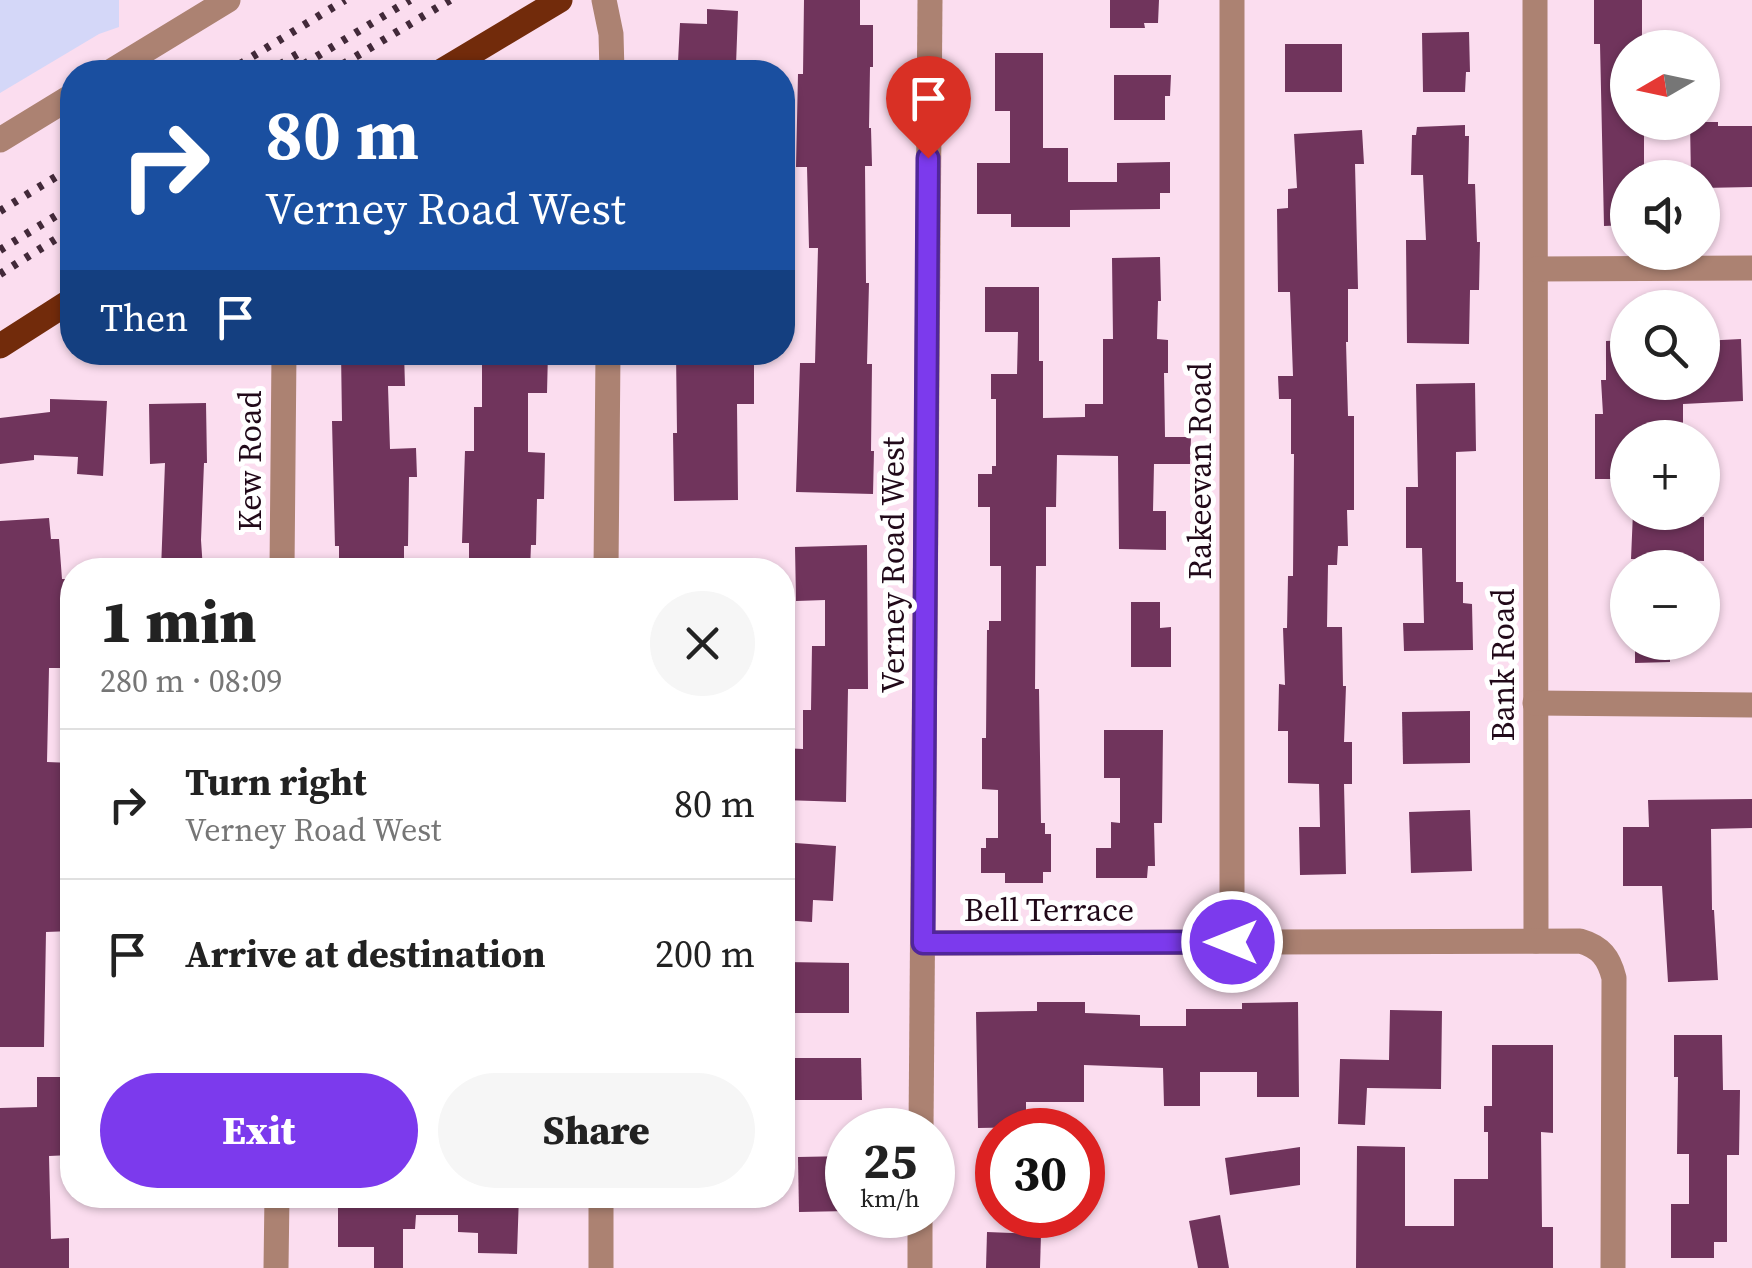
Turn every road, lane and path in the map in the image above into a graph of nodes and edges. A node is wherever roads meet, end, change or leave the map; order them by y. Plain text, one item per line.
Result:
1 (228, 0) edge
2 (560, 0) edge
3 (604, 0) edge
4 (930, 0) edge
5 (1232, 0) edge
6 (1535, 0) edge
7 (130, 60) edge
8 (460, 60) edge
9 (612, 60) edge
10 (60, 103) edge
11 (0, 140) edge
12 (1752, 268) edge
13 (1536, 269) junction
14 (60, 308) edge
15 (0, 346) edge
16 (284, 365) edge
17 (608, 365) edge
18 (282, 558) edge
19 (606, 558) edge
20 (1536, 704) junction
21 (1752, 705) edge
22 (1232, 942) junction
23 (1536, 942) junction
24 (923, 943) junction
25 (921, 1108) edge
26 (277, 1208) edge
27 (601, 1208) edge
28 (920, 1238) edge
29 (276, 1268) edge
30 (601, 1268) edge
31 (920, 1268) edge
32 (1612, 1268) edge

1 - 7 street
2 - 8 main road
3 - 9 street
4 - 24 street, Verney Road West
5 - 22 street, Rakeevan Road
6 - 13 street, Bank Road
10 - 11 street
12 - 13 street
13 - 20 street, Bank Road
14 - 15 main road
16 - 18 street, Kew Road
17 - 19 street
20 - 21 street
20 - 23 street, Bank Road
22 - 23 street, Bell Terrace
22 - 24 street, Bell Terrace
23 - 32 street
24 - 25 street, Verney Road West
26 - 29 street
27 - 30 street
28 - 31 street

